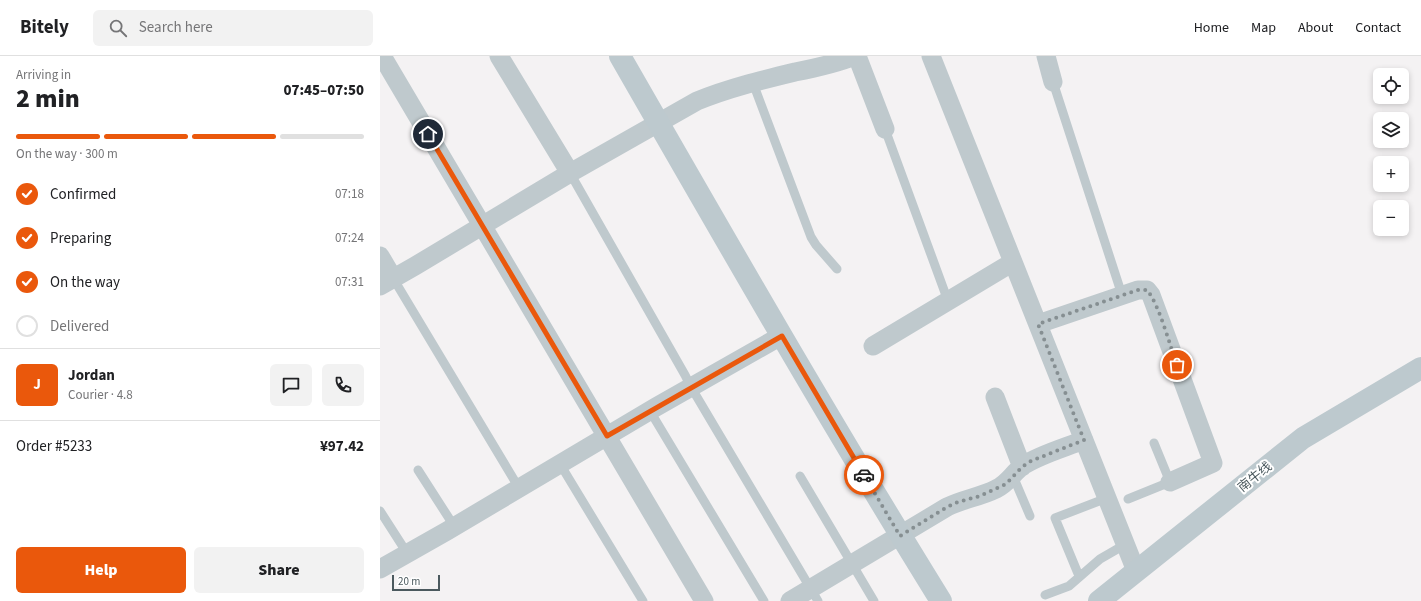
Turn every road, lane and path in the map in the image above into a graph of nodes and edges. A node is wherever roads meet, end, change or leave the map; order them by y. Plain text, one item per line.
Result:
1 (382, 56) edge
2 (499, 56) edge
3 (620, 56) edge
4 (856, 56) edge
5 (931, 56) edge
6 (1046, 56) edge
7 (1053, 82) joint
8 (753, 83) junction
9 (658, 122) junction
10 (885, 129) joint
11 (570, 173) junction
12 (482, 226) junction
13 (380, 256) edge
14 (1013, 262) junction
15 (837, 269) dead end
16 (387, 282) edge
17 (1122, 295) junction
18 (948, 301) junction
19 (1038, 324) junction
20 (782, 336) junction
21 (873, 346) dead end
22 (1421, 368) edge
23 (691, 387) junction
24 (995, 397) dead end
25 (650, 411) junction
26 (607, 436) junction
27 (1084, 440) junction
28 (1154, 443) dead end
29 (560, 464) junction
30 (418, 470) dead end
31 (1018, 471) junction
32 (800, 476) dead end
33 (1170, 482) junction
34 (519, 488) junction
35 (1107, 498) junction
36 (1128, 499) dead end
37 (380, 510) edge
38 (1030, 516) dead end
39 (454, 526) junction
40 (900, 536) junction
41 (1126, 544) junction
42 (408, 553) junction
43 (852, 564) junction
44 (380, 569) edge
45 (1136, 571) junction
46 (1079, 576) junction
47 (814, 595) edge
48 (1045, 595) dead end
49 (643, 601) edge
50 (704, 601) edge
51 (764, 601) edge
52 (790, 601) edge
53 (874, 601) edge
54 (941, 601) edge
55 (1099, 601) edge

1 - 12 street
2 - 11 street
3 - 9 street
4 - 8 street
4 - 10 street
5 - 14 street
6 - 7 street
7 - 17 lane
8 - 9 street
8 - 15 lane
9 - 11 street
9 - 20 street
10 - 18 lane
11 - 12 street
11 - 23 lane
12 - 16 street
12 - 26 street
13 - 16 street
14 - 18 street
14 - 19 street
16 - 34 lane
17 - 19 street
17 - 33 street
18 - 21 street
19 - 27 street
20 - 23 street
20 - 40 street
22 - 45 street, 南牛线
23 - 25 street
23 - 47 lane
24 - 31 street
25 - 26 street
25 - 51 lane
26 - 29 street
26 - 50 street
27 - 31 street
27 - 35 street
28 - 33 lane
29 - 34 street
29 - 49 lane
30 - 39 lane
31 - 38 lane
31 - 40 street
32 - 43 lane
33 - 36 lane
34 - 39 street
35 - 41 street
35 - 46 lane
37 - 42 lane
39 - 42 street
40 - 43 street
40 - 54 street
41 - 45 street
41 - 46 lane
42 - 44 street
43 - 47 street
43 - 53 lane
45 - 55 street, 南牛线
46 - 48 lane
47 - 52 street

